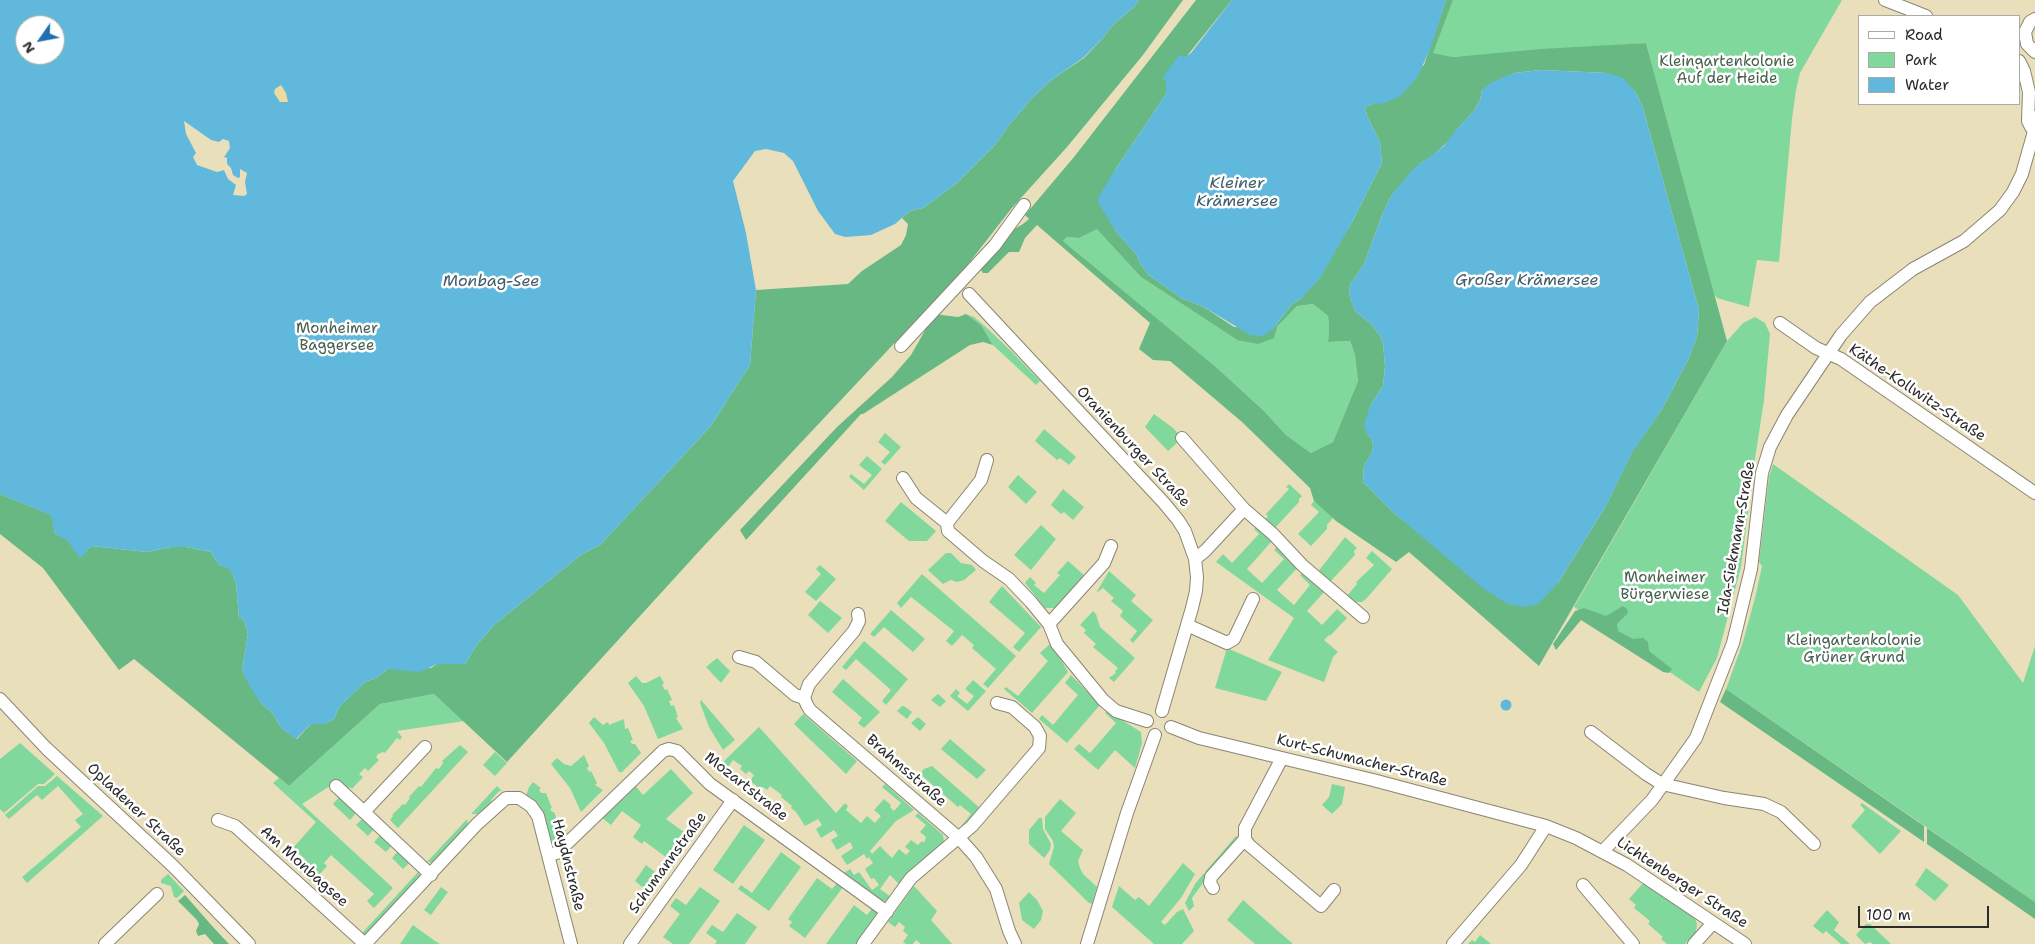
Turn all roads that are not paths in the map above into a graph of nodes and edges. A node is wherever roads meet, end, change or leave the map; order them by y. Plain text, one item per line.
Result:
1 (1885, 0) edge
2 (1923, 15) edge
3 (2035, 19) edge
4 (2022, 32) edge
5 (2035, 52) edge
6 (2020, 63) edge
7 (2035, 117) edge
8 (2034, 132) junction
9 (1024, 205) dead end
10 (969, 294) dead end
11 (1780, 323) dead end
12 (901, 346) dead end
13 (1827, 354) junction
14 (1182, 438) dead end
15 (987, 460) dead end
16 (903, 478) dead end
17 (2035, 493) edge
18 (1244, 509) junction
19 (947, 523) junction
20 (1111, 546) dead end
21 (1195, 559) junction
22 (1254, 599) dead end
23 (858, 614) dead end
24 (1363, 617) dead end
25 (1049, 624) junction
26 (1187, 625) junction
27 (739, 657) dead end
28 (804, 698) junction
29 (0, 699) edge
30 (997, 703) dead end
31 (1162, 711) junction
32 (1147, 721) junction
33 (1171, 728) junction
34 (1591, 732) dead end
35 (1155, 735) junction
36 (425, 746) dead end
37 (1282, 758) junction
38 (1662, 784) junction
39 (336, 786) dead end
40 (733, 800) junction
41 (364, 812) junction
42 (218, 820) dead end
43 (1546, 826) junction
44 (959, 838) junction
45 (1245, 839) junction
46 (1814, 844) dead end
47 (1603, 851) junction
48 (549, 855) junction
49 (431, 875) junction
50 (1583, 885) dead end
51 (1212, 888) dead end
52 (1334, 890) dead end
53 (158, 894) dead end
54 (887, 912) junction
55 (1713, 923) junction
56 (248, 943) edge
57 (105, 944) edge
58 (365, 944) edge
59 (571, 944) edge
60 (630, 944) edge
61 (863, 944) edge
62 (1015, 944) edge
63 (1087, 944) edge
64 (1453, 944) edge
65 (1633, 944) edge
66 (1694, 944) edge
67 (1744, 944) edge

1 - 2 street
3 - 4 street
4 - 5 street
6 - 8 street
7 - 8 street, Ida-Siekmann-Straße
8 - 13 street, Ida-Siekmann-Straße
9 - 12 street
10 - 21 street, Oranienburger Straße
11 - 13 street, Käthe-Kollwitz-Straße
13 - 17 street, Käthe-Kollwitz-Straße
13 - 38 street, Ida-Siekmann-Straße
14 - 18 street
15 - 19 street
16 - 19 street
18 - 21 street
18 - 24 street
19 - 25 street
20 - 25 street
21 - 26 street, Oranienburger Straße
22 - 26 street
23 - 28 street
25 - 32 street
26 - 31 street, Oranienburger Straße
27 - 28 street, Brahmsstraße
28 - 44 street, Brahmsstraße
29 - 56 street, Opladener Straße
30 - 44 street
31 - 32 street
31 - 33 street
32 - 35 street
33 - 35 street
33 - 37 street, Kurt-Schumacher-Straße
34 - 38 street
35 - 63 street
36 - 41 street
37 - 43 street, Kurt-Schumacher-Straße
37 - 45 street
38 - 46 street
38 - 47 street, Ida-Siekmann-Straße
39 - 41 street
40 - 48 street, Mozartstraße
40 - 54 street, Mozartstraße
40 - 60 street, Schumannstraße
41 - 49 street
42 - 58 street, Am Monbagsee
43 - 47 street, Lichtenberger Straße
43 - 64 street
44 - 54 street
44 - 62 street, Brahmsstraße
45 - 51 street
45 - 52 street
47 - 55 street, Lichtenberger Straße
48 - 49 street, Haydnstraße
48 - 59 street, Haydnstraße
49 - 58 street
50 - 65 street
53 - 57 street
54 - 61 street
55 - 66 street
55 - 67 street, Lichtenberger Straße

